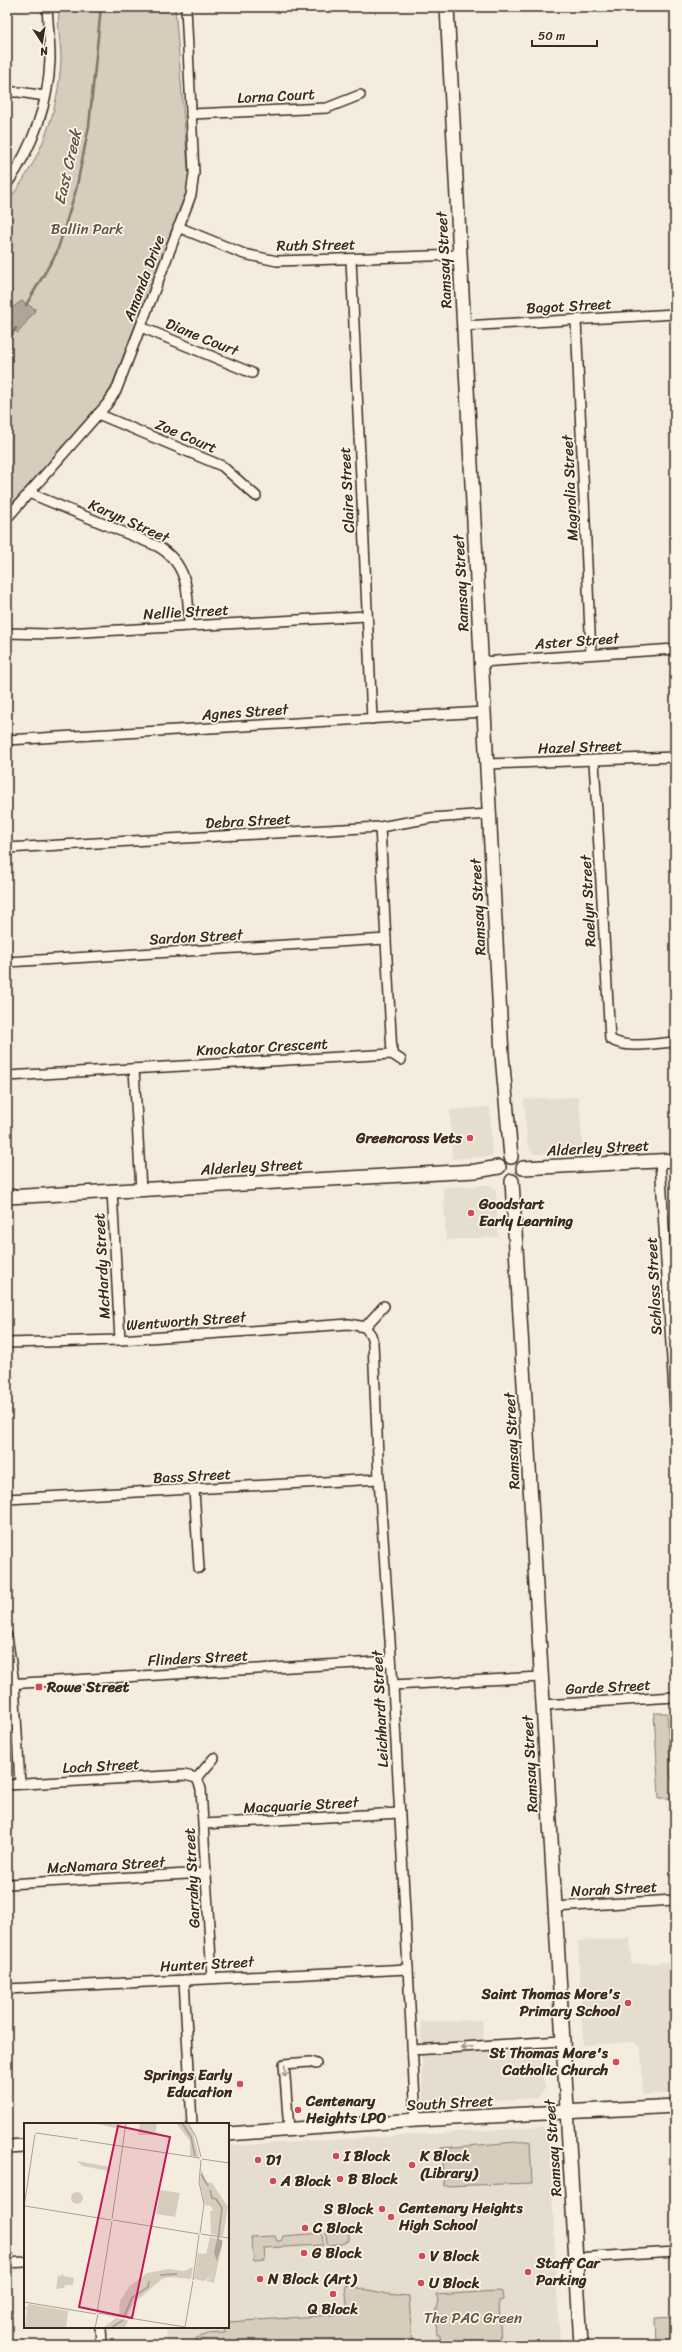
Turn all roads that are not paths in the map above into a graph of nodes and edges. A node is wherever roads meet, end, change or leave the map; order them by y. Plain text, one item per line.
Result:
1 (47, 7) edge
2 (186, 7) edge
3 (447, 7) edge
4 (7, 92) edge
5 (360, 95) dead end
6 (45, 96) junction
7 (191, 114) junction
8 (7, 184) edge
9 (178, 227) junction
10 (460, 255) junction
11 (351, 259) junction
12 (675, 314) edge
13 (576, 320) junction
14 (464, 326) junction
15 (141, 327) junction
16 (252, 373) dead end
17 (98, 414) junction
18 (29, 493) junction
19 (256, 496) dead end
20 (7, 518) edge
21 (367, 616) junction
22 (189, 626) junction
23 (7, 633) edge
24 (675, 649) edge
25 (591, 654) junction
26 (481, 662) junction
27 (484, 712) junction
28 (372, 719) junction
29 (7, 740) edge
30 (675, 757) edge
31 (594, 761) junction
32 (487, 764) junction
33 (489, 814) junction
34 (380, 827) junction
35 (7, 848) edge
36 (386, 939) junction
37 (7, 962) edge
38 (675, 1042) edge
39 (392, 1054) junction
40 (402, 1060) dead end
41 (134, 1069) junction
42 (7, 1076) edge
43 (511, 1157) junction
44 (675, 1160) edge
45 (660, 1161) junction
46 (499, 1167) junction
47 (524, 1168) junction
48 (512, 1181) junction
49 (141, 1190) junction
50 (112, 1191) junction
51 (7, 1197) edge
52 (384, 1306) dead end
53 (672, 1306) edge
54 (365, 1327) junction
55 (120, 1340) junction
56 (7, 1343) edge
57 (675, 1410) edge
58 (379, 1479) junction
59 (194, 1490) junction
60 (7, 1500) edge
61 (199, 1568) dead end
62 (7, 1636) edge
63 (391, 1661) junction
64 (541, 1677) junction
65 (11, 1683) edge
66 (393, 1685) junction
67 (675, 1697) edge
68 (543, 1705) junction
69 (214, 1758) dead end
70 (197, 1778) junction
71 (20, 1784) junction
72 (7, 1785) edge
73 (400, 1813) junction
74 (204, 1824) junction
75 (206, 1873) junction
76 (7, 1884) edge
77 (675, 1900) edge
78 (554, 1907) junction
79 (408, 1969) junction
80 (212, 1978) junction
81 (184, 1980) junction
82 (7, 1989) edge
83 (562, 2041) junction
84 (413, 2050) junction
85 (316, 2064) dead end
86 (675, 2106) edge
87 (566, 2112) junction
88 (416, 2120) junction
89 (192, 2123) edge
90 (289, 2130) junction
91 (229, 2134) edge
92 (24, 2146) edge
93 (7, 2147) edge
94 (675, 2252) edge
95 (576, 2258) junction
96 (24, 2262) edge
97 (7, 2264) edge
98 (100, 2328) edge
99 (101, 2345) edge
100 (581, 2345) edge

1 - 6 street
2 - 7 street, Amanda Drive
3 - 10 street, Ramsay Street
4 - 6 street
5 - 7 street, Lorna Court
6 - 8 street
7 - 9 street, Amanda Drive
9 - 11 street, Ruth Street
9 - 15 street, Amanda Drive
10 - 11 street, Ruth Street
10 - 14 street, Ramsay Street
11 - 21 street, Claire Street
12 - 13 street, Bagot Street
13 - 14 street, Bagot Street
13 - 25 street, Magnolia Street
14 - 26 street, Ramsay Street
15 - 16 street, Diane Court
15 - 17 street, Amanda Drive
17 - 18 street, Amanda Drive
17 - 19 street, Zoe Court
18 - 20 street, Amanda Drive
18 - 22 street, Karyn Street
21 - 22 street, Nellie Street
21 - 28 street, Claire Street
22 - 23 street, Nellie Street
24 - 25 street, Aster Street
25 - 26 street, Aster Street
26 - 27 street, Ramsay Street
27 - 28 street, Agnes Street
27 - 32 street, Ramsay Street
28 - 29 street, Agnes Street
30 - 31 street, Hazel Street
31 - 32 street, Hazel Street
31 - 38 street, Raelyn Street
32 - 33 street, Ramsay Street
33 - 34 street, Debra Street
33 - 43 street, Ramsay Street
34 - 35 street, Debra Street
34 - 36 street
36 - 37 street, Sardon Street
36 - 39 street
39 - 40 street
39 - 41 street, Knockator Crescent
41 - 42 street, Knockator Crescent
41 - 49 street
43 - 46 street
43 - 47 street
44 - 45 street, Alderley Street
45 - 47 street, Alderley Street
45 - 53 street, Schloss Street
46 - 48 street
46 - 49 street, Alderley Street
47 - 48 street
48 - 64 street, Ramsay Street
49 - 50 street, Alderley Street
50 - 51 street, Alderley Street
50 - 55 street, McHardy Street
52 - 54 street
53 - 57 street, Schloss Street
54 - 55 street, Wentworth Street
54 - 58 street, Leichhardt Street
55 - 56 street, Wentworth Street
58 - 59 street, Bass Street
58 - 63 street, Leichhardt Street
59 - 60 street, Bass Street
59 - 61 street
62 - 65 street
63 - 65 street, Flinders Street
63 - 66 street, Leichhardt Street
64 - 66 street
64 - 68 street, Ramsay Street
65 - 71 street
66 - 73 street, Leichhardt Street
67 - 68 street, Garde Street
68 - 78 street, Ramsay Street
69 - 70 street
70 - 71 street, Loch Street
70 - 74 street, Garrahy Street
71 - 72 street, Loch Street
73 - 74 street, Macquarie Street
73 - 79 street, Leichhardt Street
74 - 75 street, Garrahy Street
75 - 76 street, McNamara Street
75 - 80 street, Garrahy Street
77 - 78 street, Norah Street
78 - 83 street, Ramsay Street
79 - 80 street, Hunter Street
79 - 84 street, Leichhardt Street
80 - 81 street, Hunter Street
81 - 82 street, Hunter Street
81 - 89 street
83 -> 84 street
83 - 87 street, Ramsay Street
84 - 88 street, Leichhardt Street
85 -> 90 street
86 - 87 street, South Street
87 - 88 street, South Street
87 - 95 street, Ramsay Street
88 - 90 street, South Street
90 - 91 street, South Street
92 - 93 street
94 - 95 street
95 - 100 street, Ramsay Street
96 - 97 street
98 - 99 street

